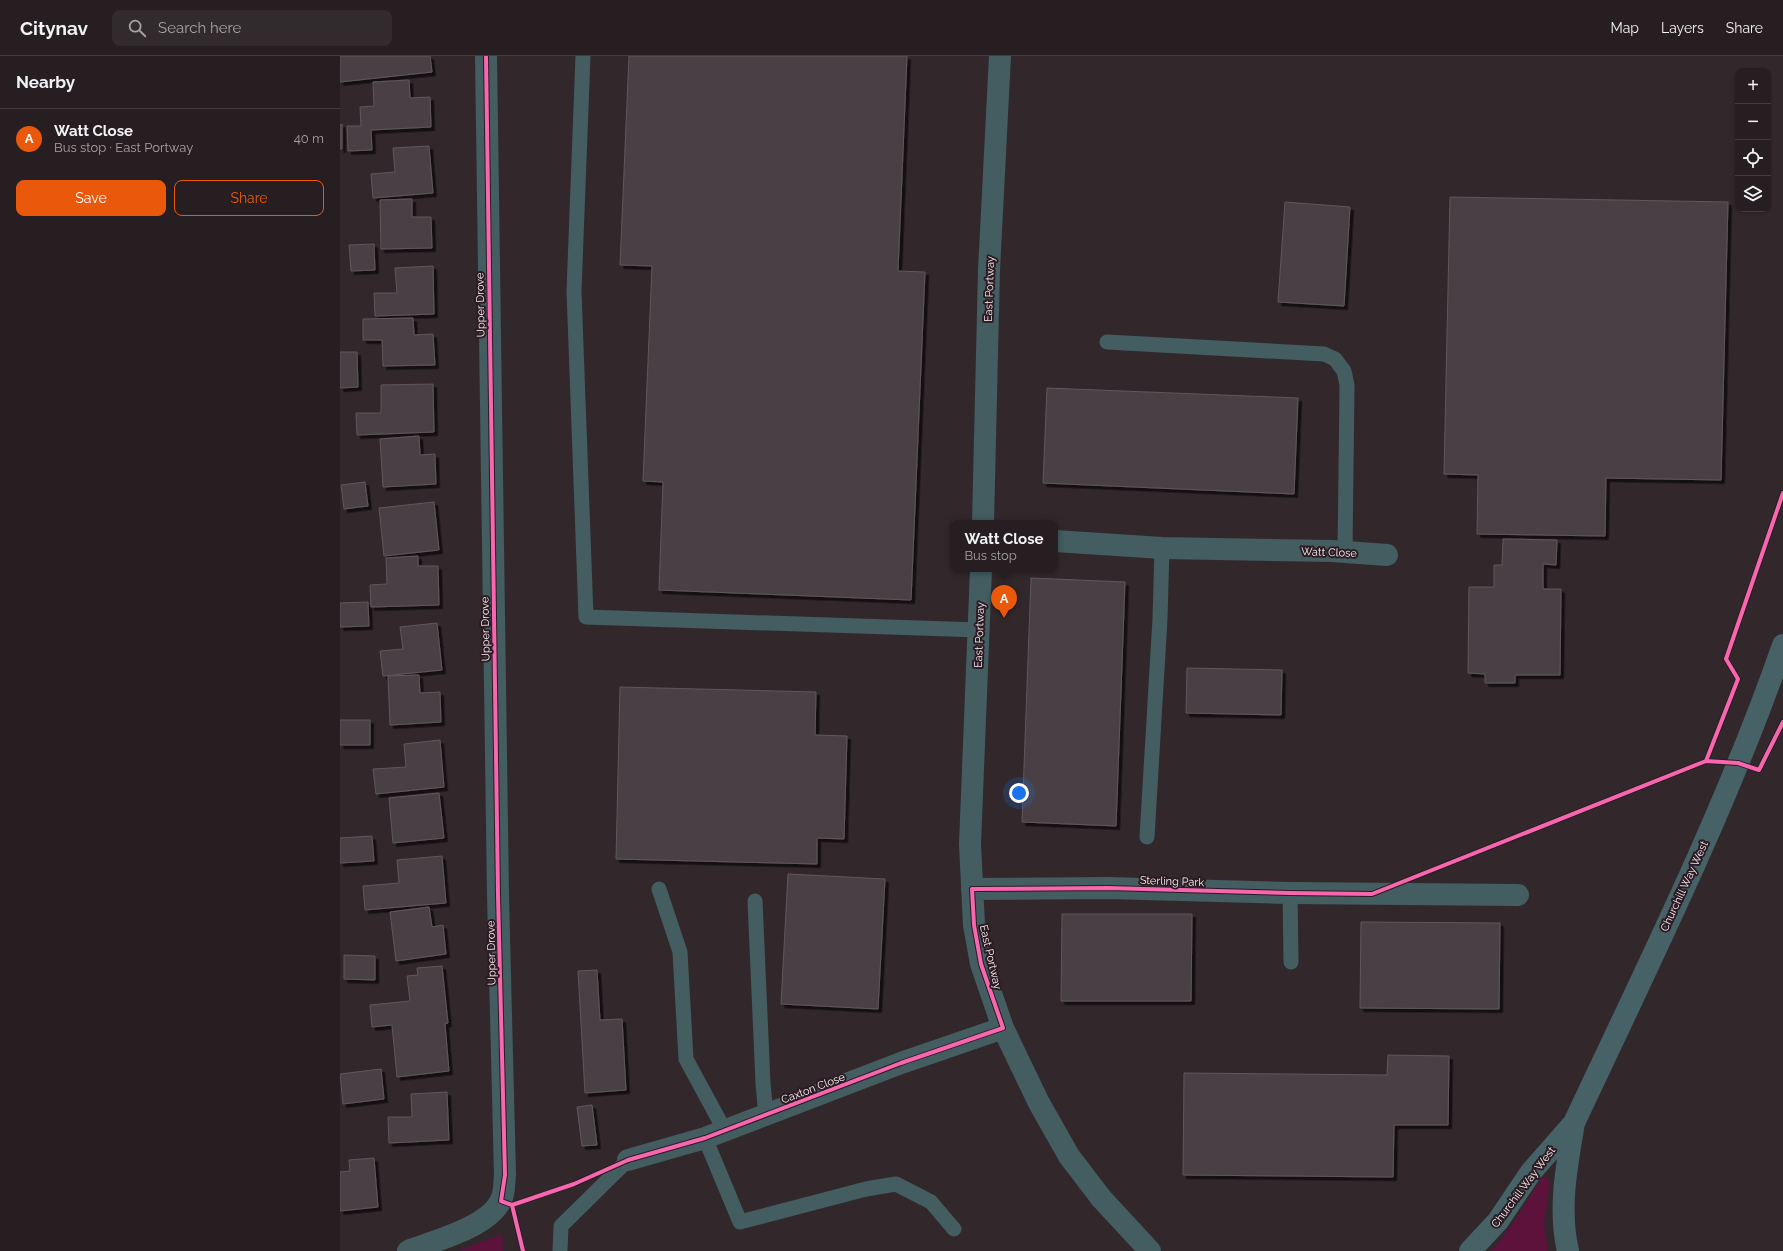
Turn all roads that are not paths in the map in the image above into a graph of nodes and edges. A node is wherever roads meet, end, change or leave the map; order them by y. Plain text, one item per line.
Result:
1 (486, 56) edge
2 (583, 56) edge
3 (1000, 56) edge
4 (1107, 342) dead end
5 (983, 520) edge
6 (1058, 542) edge
7 (1162, 548) junction
8 (1345, 552) junction
9 (1387, 555) dead end
10 (981, 572) edge
11 (979, 630) junction
12 (1783, 645) edge
13 (1147, 837) dead end
14 (659, 889) dead end
15 (972, 889) junction
16 (1290, 893) junction
17 (1518, 895) dead end
18 (755, 901) dead end
19 (1291, 962) dead end
20 (1003, 1028) junction
21 (766, 1116) junction
22 (1574, 1123) junction
23 (715, 1134) junction
24 (628, 1160) joint
25 (954, 1229) dead end
26 (408, 1251) edge
27 (560, 1251) edge
28 (1150, 1251) edge
29 (1470, 1251) edge
30 (1568, 1251) edge

1 - 26 street, Upper Drove
2 - 11 lane
3 - 5 street, East Portway
4 - 8 lane
6 - 7 street, Watt Close
7 - 8 street, Watt Close
7 - 13 lane
8 - 9 street, Watt Close
10 - 11 street, East Portway
11 - 15 street, East Portway
12 - 22 main road, Churchill Way West
14 - 23 lane
15 - 16 street, Sterling Park
15 - 20 street, East Portway
16 - 17 street, Sterling Park
16 - 19 lane
18 - 21 lane
20 - 21 street, Caxton Close
20 - 28 street, East Portway
21 - 23 street, Caxton Close
22 - 29 main road, Churchill Way West
22 - 30 main road, Churchill Way West
23 - 24 street, Caxton Close
23 - 25 lane
24 - 27 lane

